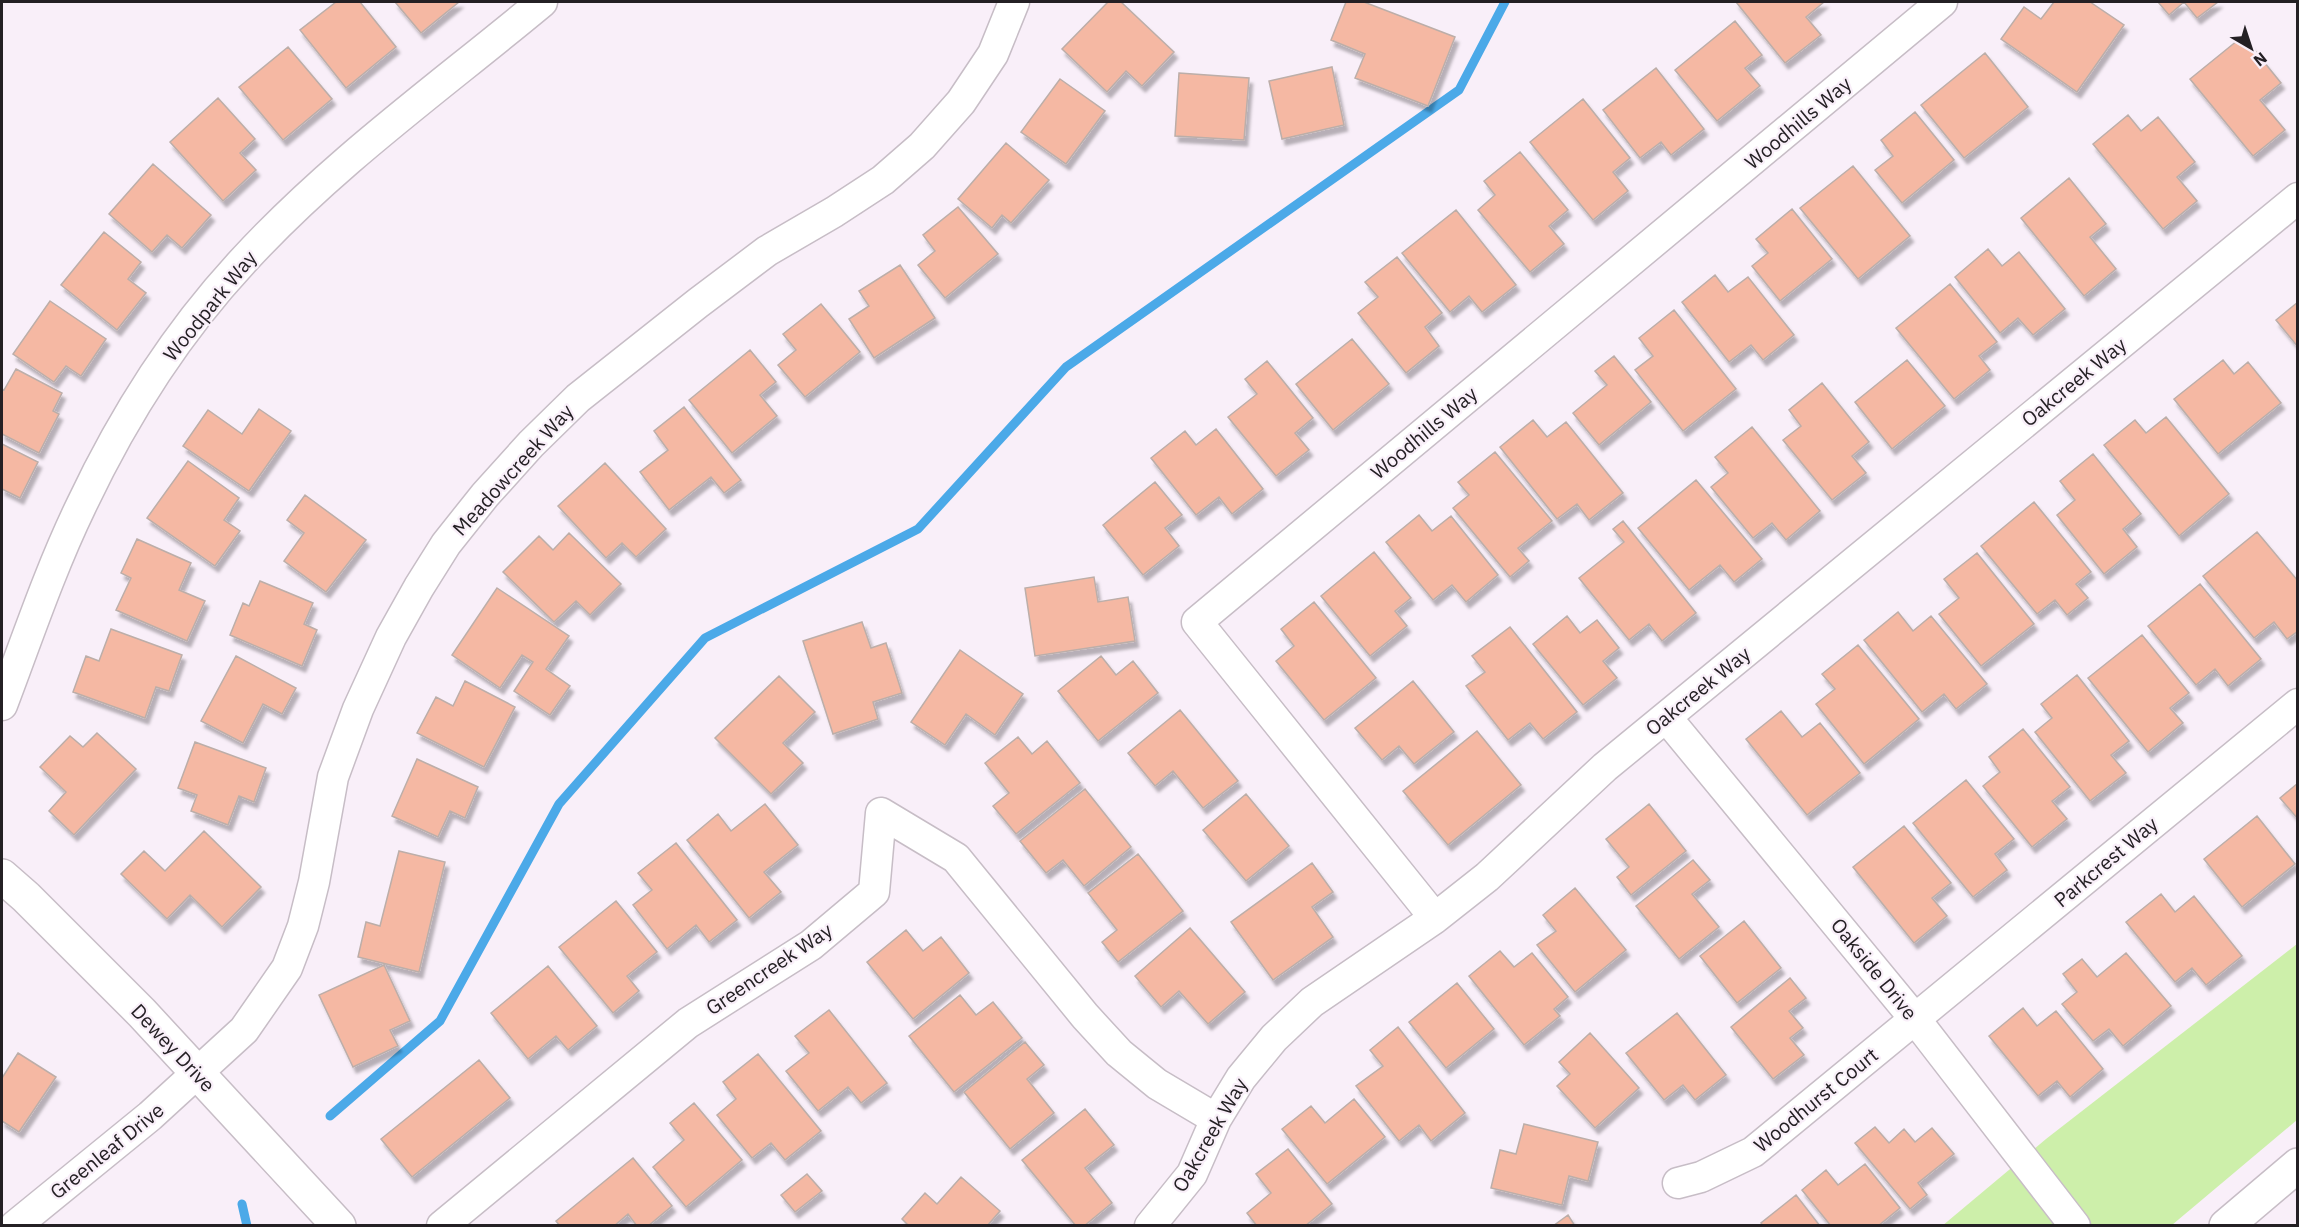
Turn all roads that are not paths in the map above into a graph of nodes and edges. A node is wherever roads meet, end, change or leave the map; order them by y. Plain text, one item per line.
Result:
1 (542, 2) edge
2 (1014, 2) edge
3 (1942, 2) edge
4 (2298, 198) edge
5 (2298, 704) edge
6 (2, 705) edge
7 (1666, 717) junction
8 (2, 876) edge
9 (1435, 918) junction
10 (1915, 1019) junction
11 (197, 1074) junction
12 (1216, 1119) junction
13 (2298, 1166) edge
14 (1678, 1183) dead end
15 (15, 1226) edge
16 (339, 1226) edge
17 (442, 1226) edge
18 (1150, 1226) edge
19 (2075, 1226) edge
20 (2226, 1226) edge

1 - 6 street, Woodpark Way
2 - 11 street, Meadowcreek Way
3 - 9 street, Woodhills Way
4 - 7 street, Oakcreek Way
5 - 10 street, Parkcrest Way
7 - 9 street, Oakcreek Way
7 - 10 street, Oakside Drive
8 - 11 main road, Dewey Drive
9 - 12 street, Oakcreek Way
10 - 14 street, Woodhurst Court
10 - 19 street, Oakside Drive
11 - 15 street, Greenleaf Drive
11 - 16 main road, Dewey Drive
12 - 17 street, Greencreek Way
12 - 18 street, Oakcreek Way
13 - 20 main road

